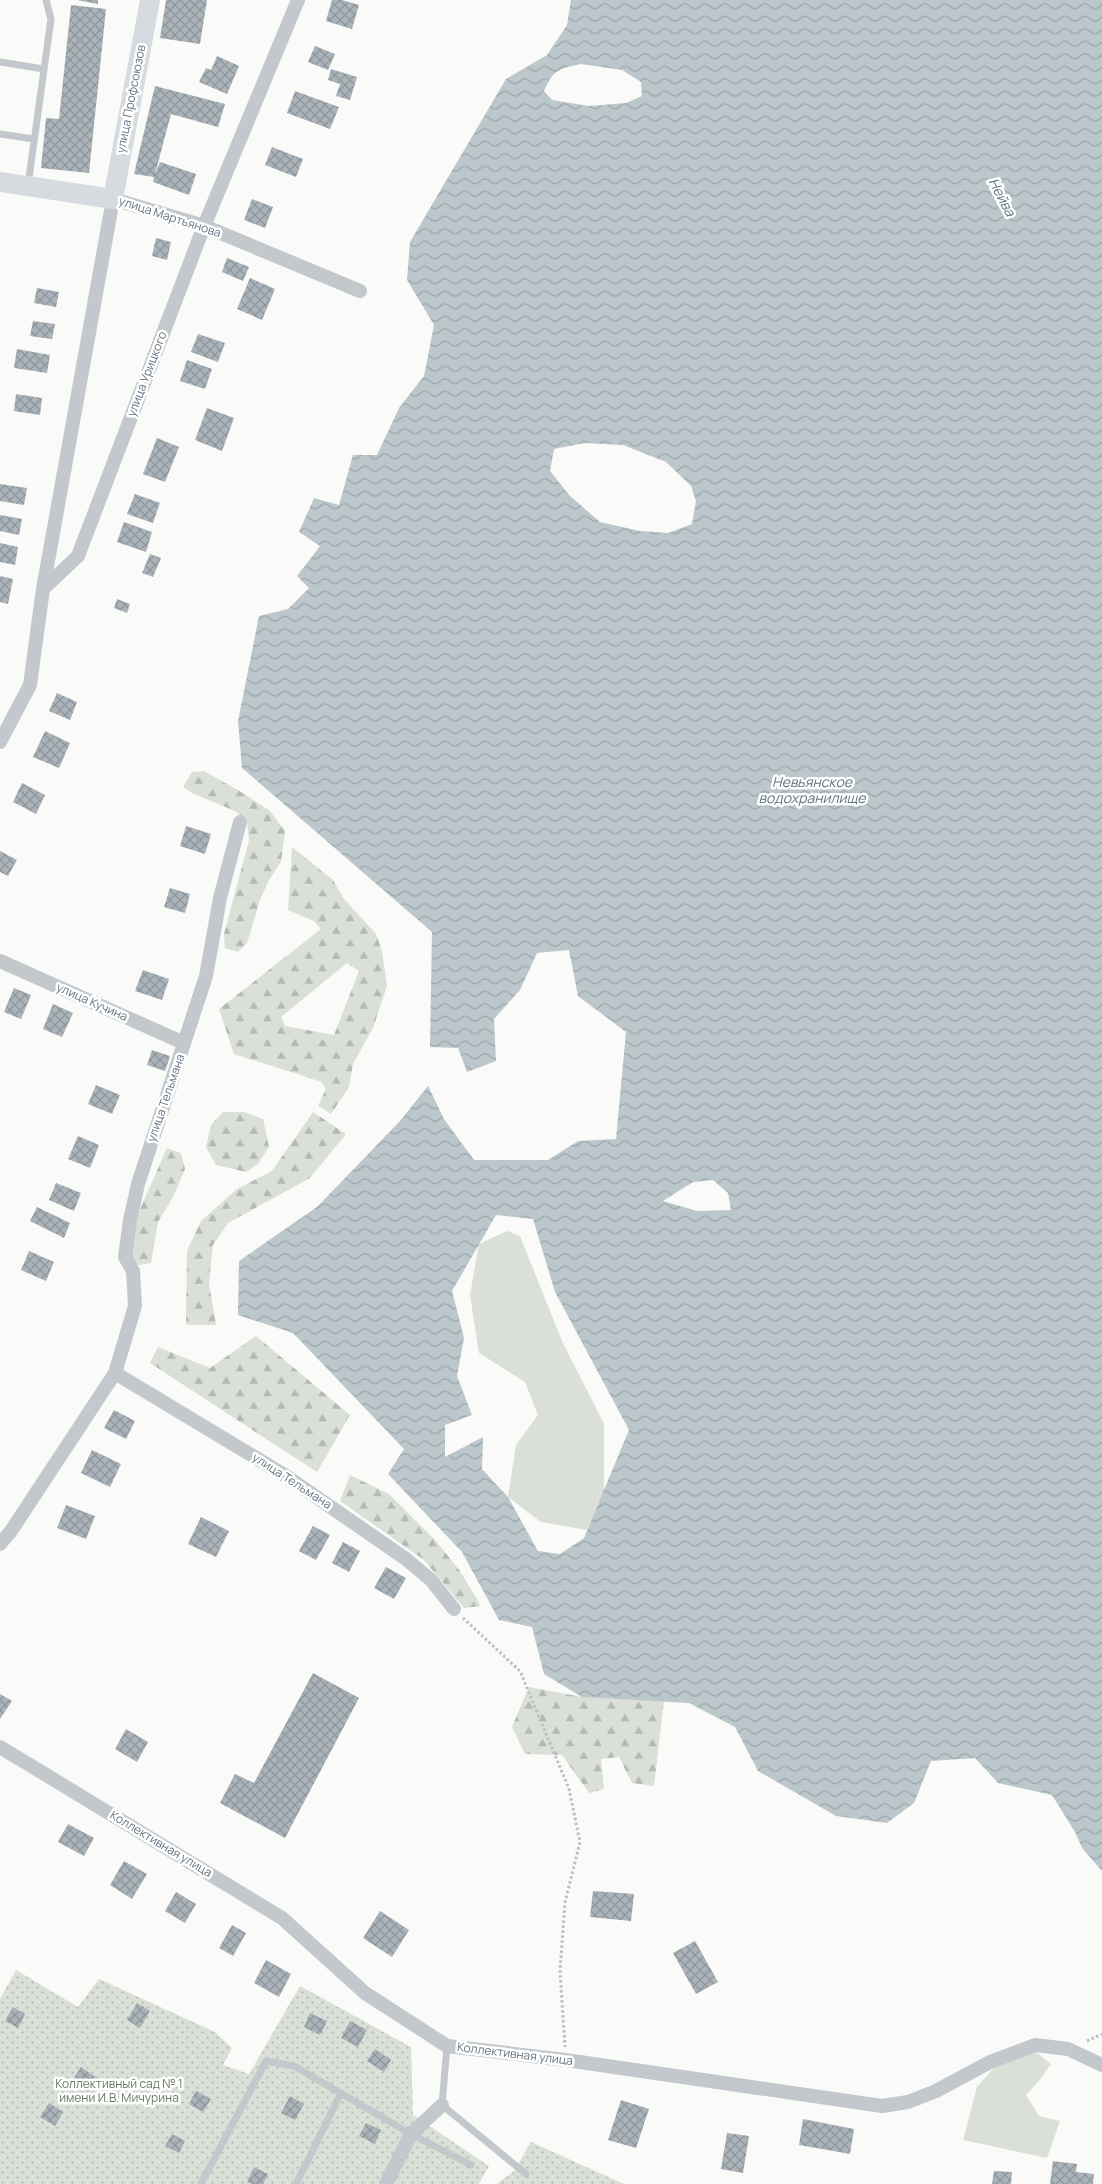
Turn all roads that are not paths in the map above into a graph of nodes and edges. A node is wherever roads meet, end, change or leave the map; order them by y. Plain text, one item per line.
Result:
1 (46, 0) edge
2 (150, 0) edge
3 (298, 0) edge
4 (0, 62) edge
5 (44, 69) junction
6 (0, 134) edge
7 (34, 139) junction
8 (0, 182) edge
9 (28, 186) junction
10 (113, 198) junction
11 (204, 226) junction
12 (360, 292) dead end
13 (44, 589) junction
14 (0, 742) edge
15 (240, 822) dead end
16 (0, 961) edge
17 (184, 1043) junction
18 (114, 1373) junction
19 (0, 1544) edge
20 (454, 1609) road end
21 (0, 1747) edge
22 (446, 2046) junction
23 (1102, 2065) edge
24 (341, 2093) junction
25 (442, 2105) junction
26 (412, 2134) junction
27 (471, 2165) dead end
28 (526, 2174) dead end
29 (202, 2184) edge
30 (296, 2184) edge
31 (386, 2184) edge

1 - 5 lane
2 - 10 street, улица Профсоюзов
3 - 11 street, улица Урицкого
4 - 5 lane
5 - 7 lane
6 - 7 lane
7 - 9 lane
8 - 9 street, улица Мартьянова
9 - 10 street, улица Мартьянова
10 - 11 street, улица Мартьянова
10 - 13 street
11 - 12 street, улица Мартьянова
11 - 13 street, улица Урицкого
13 - 14 street
15 - 17 street, улица Тельмана
16 - 17 street, улица Кучина
17 - 18 street, улица Тельмана
18 - 19 street, улица Тельмана
18 - 20 street, улица Тельмана
21 - 22 street, Коллективная улица
22 - 23 street, Коллективная улица
22 - 25 lane
24 - 26 lane
24 - 29 lane
24 - 30 lane
25 - 26 street
25 - 28 lane
26 - 27 lane
26 - 31 street

